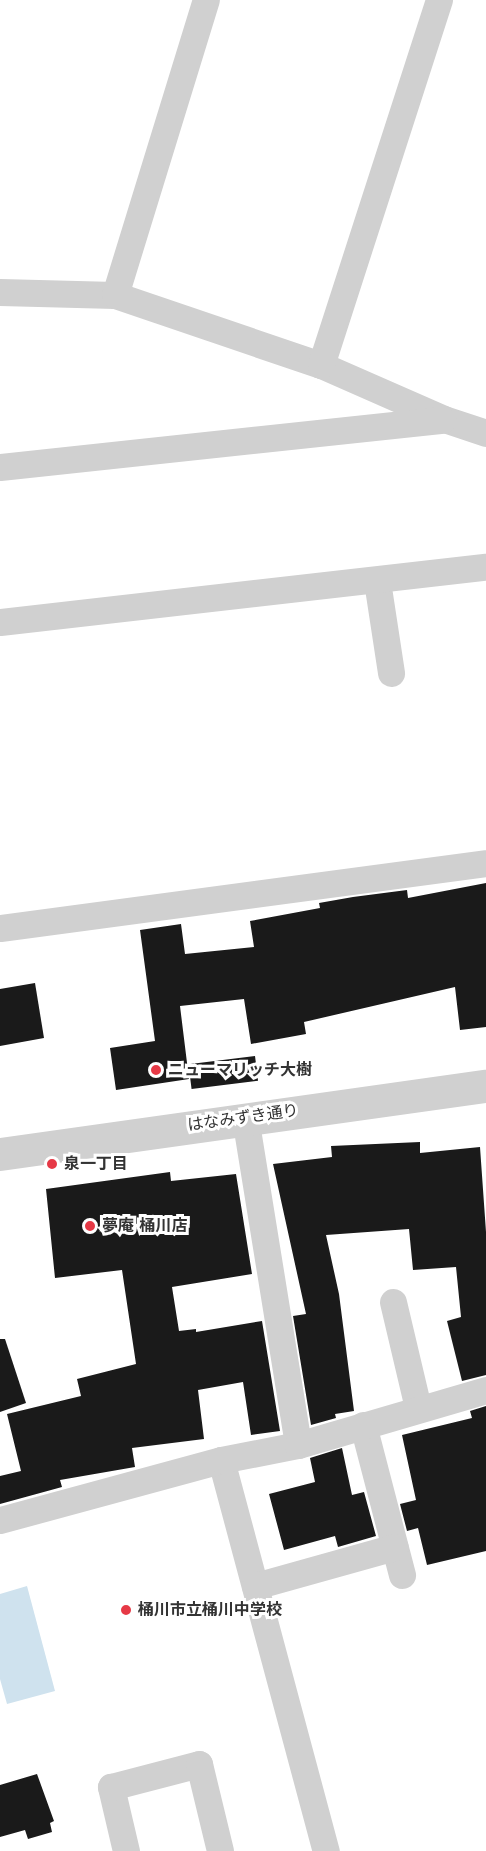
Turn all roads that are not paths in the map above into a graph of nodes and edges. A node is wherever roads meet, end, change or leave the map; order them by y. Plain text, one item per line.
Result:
1 (206, 0) edge
2 (439, 0) edge
3 (0, 292) edge
4 (115, 295) junction
5 (321, 365) junction
6 (444, 420) junction
7 (486, 433) edge
8 (0, 467) edge
9 (486, 567) edge
10 (377, 581) junction
11 (0, 622) edge
12 (391, 673) dead end
13 (486, 863) edge
14 (0, 928) edge
15 (486, 1086) edge
16 (245, 1118) junction
17 (0, 1154) edge
18 (393, 1302) dead end
19 (486, 1390) edge
20 (418, 1408) junction
21 (363, 1425) junction
22 (298, 1445) junction
23 (221, 1460) junction
24 (0, 1520) edge
25 (395, 1547) junction
26 (402, 1575) dead end
27 (255, 1586) junction
28 (126, 1851) edge
29 (220, 1851) edge
30 (326, 1851) edge

1 - 4 street
2 - 5 street
3 - 4 street
4 - 5 street
5 - 6 street
6 - 7 street
6 - 8 street
9 - 10 street
10 - 11 street
10 - 12 street
13 - 14 street
15 - 16 street, はなみずき通り
16 - 17 street, はなみずき通り
16 - 22 street
18 - 20 street
19 - 20 street
20 - 21 street
21 - 22 street
21 - 25 street
22 - 23 street
23 - 24 street
23 - 27 street
25 - 26 street
25 - 27 street
27 - 30 street
28 - 29 street

